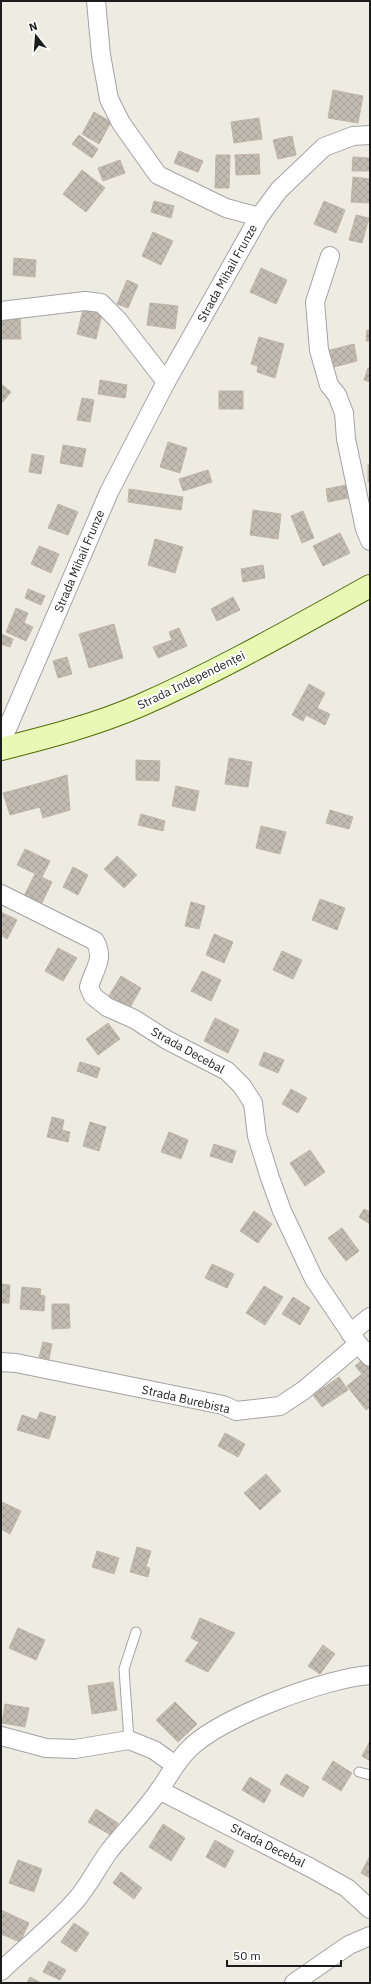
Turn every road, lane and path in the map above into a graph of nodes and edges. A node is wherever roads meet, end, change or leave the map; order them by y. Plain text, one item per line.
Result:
1 (96, 1) edge
2 (370, 135) edge
3 (259, 216) junction
4 (330, 256) dead end
5 (1, 311) edge
6 (166, 382) junction
7 (370, 541) edge
8 (370, 586) edge
9 (1, 743) edge
10 (1, 750) edge
11 (1, 894) edge
12 (370, 1317) edge
13 (359, 1345) edge
14 (1, 1362) edge
15 (136, 1632) dead end
16 (370, 1675) edge
17 (1, 1736) edge
18 (129, 1740) junction
19 (175, 1765) junction
20 (359, 1772) dead end
21 (370, 1775) edge
22 (159, 1790) junction
23 (370, 1909) edge
24 (370, 1936) edge
25 (1, 1971) edge
26 (294, 1983) edge

1 - 3 street, Strada Mihail Frunze
2 - 3 street
3 - 6 street, Strada Mihail Frunze
4 - 7 street
5 - 6 street
6 - 9 street, Strada Mihail Frunze
8 - 10 main road, Strada Independenței
11 - 13 street, Strada Decebal
12 - 13 street, Strada Burebista
13 - 14 street, Strada Burebista
15 - 18 lane
16 - 19 street
17 - 18 street
18 - 19 street
19 - 22 street
20 - 21 lane
22 - 23 street, Strada Decebal
22 - 25 street
24 - 26 street

